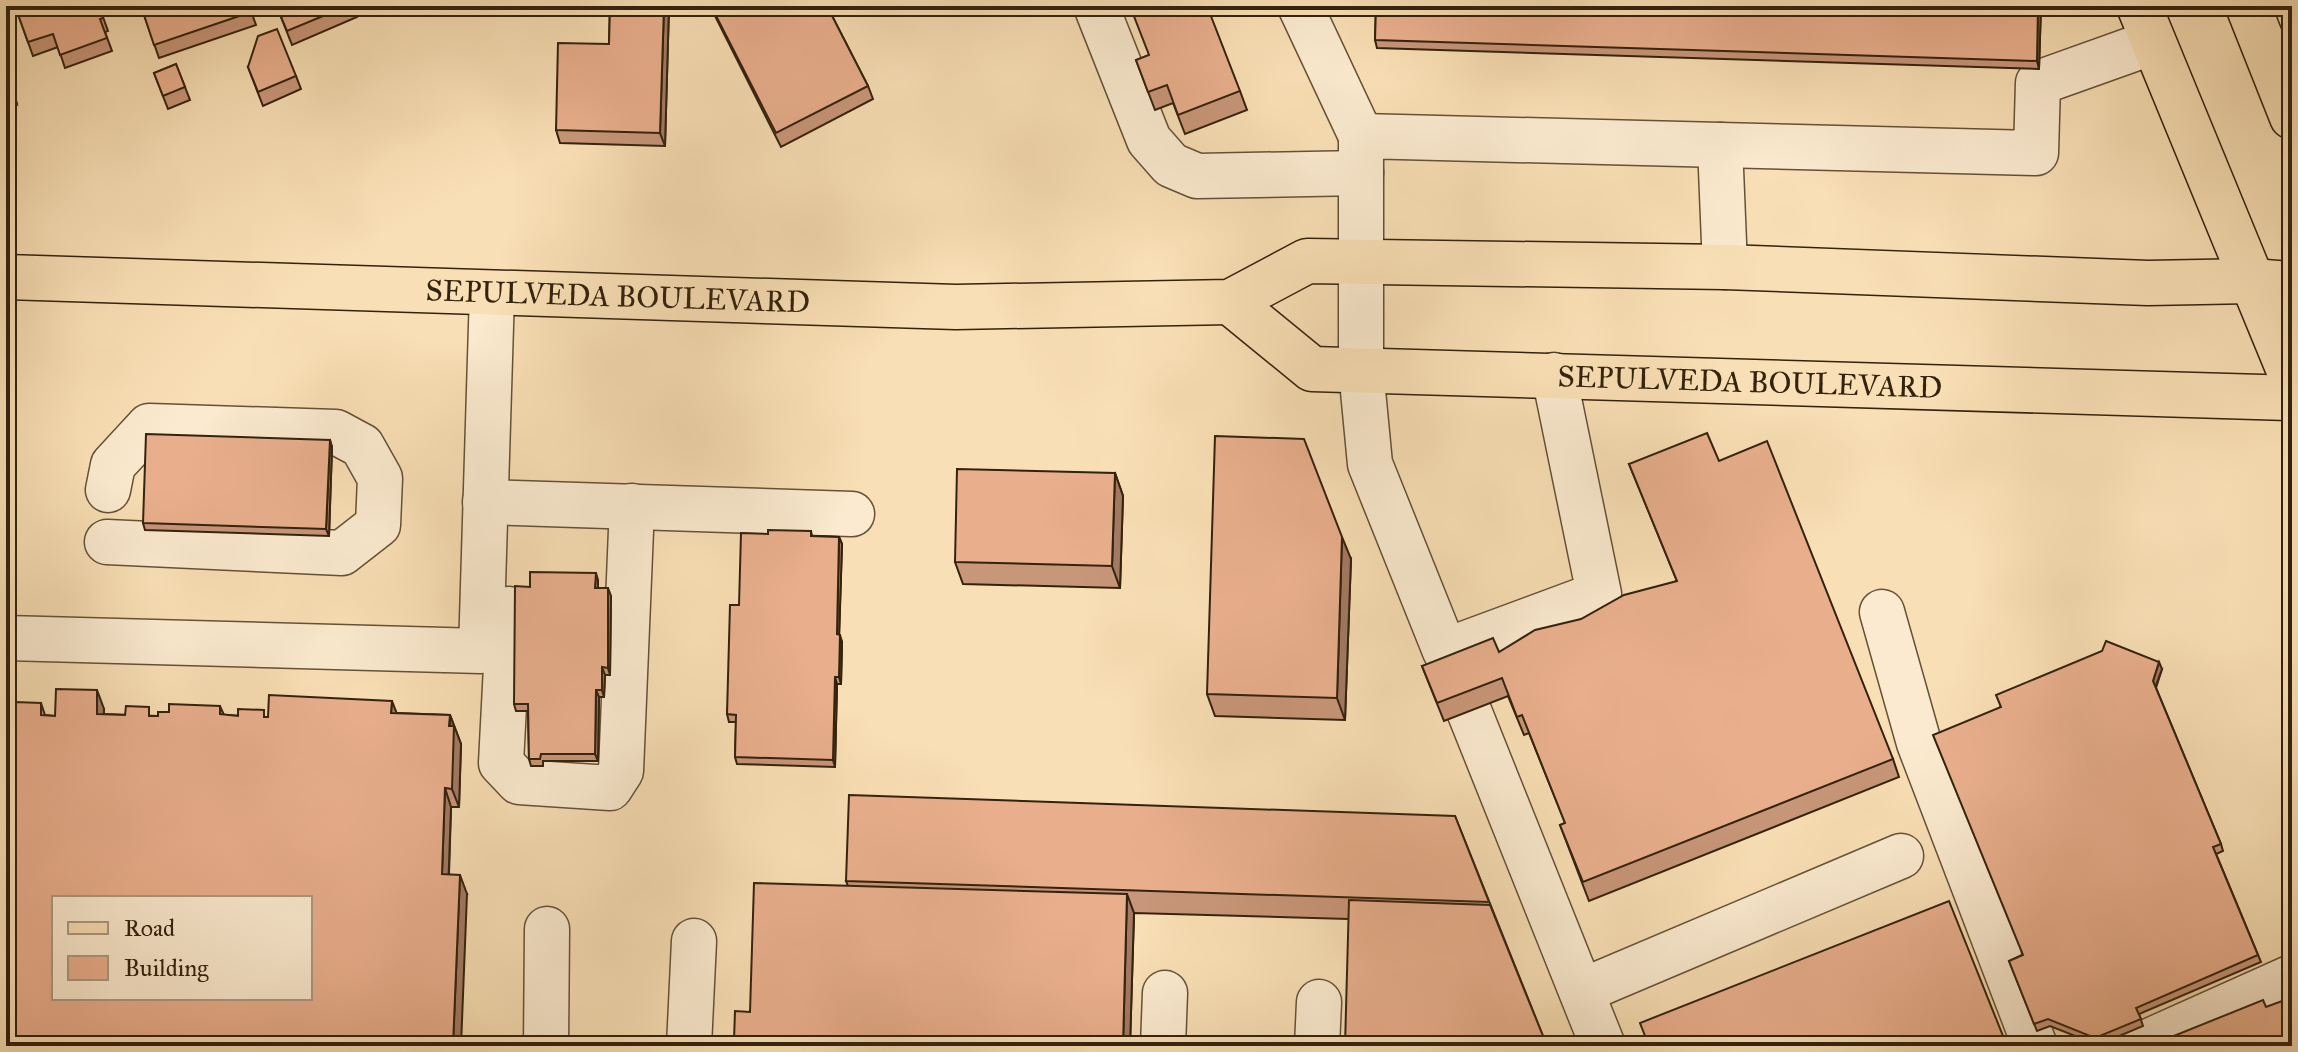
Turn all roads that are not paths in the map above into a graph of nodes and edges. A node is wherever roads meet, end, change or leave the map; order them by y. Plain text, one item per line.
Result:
1 (1096, 6) edge
2 (1300, 6) edge
3 (2248, 6) edge
4 (2146, 24) edge
5 (2292, 117) edge
6 (1720, 145) junction
7 (1361, 154) junction
8 (1361, 262) junction
9 (1725, 267) junction
10 (6, 277) edge
11 (2272, 283) edge
12 (492, 293) junction
13 (1230, 302) junction
14 (1361, 370) junction
15 (1554, 375) junction
16 (2292, 378) edge
17 (2292, 398) edge
18 (108, 490) dead end
19 (500, 502) junction
20 (632, 506) junction
21 (852, 514) dead end
22 (107, 542) dead end
23 (1882, 612) dead end
24 (6, 638) edge
25 (1456, 679) junction
26 (1901, 856) dead end
27 (547, 929) dead end
28 (694, 941) dead end
29 (2292, 977) edge
30 (1582, 991) junction
31 (1165, 993) dead end
32 (1319, 1002) dead end
33 (546, 1046) edge
34 (689, 1046) edge
35 (1163, 1046) edge
36 (1317, 1046) edge
37 (1603, 1046) edge
38 (2035, 1046) edge
39 (2138, 1046) edge

1 - 7 street
2 - 7 street
3 - 5 main road
4 - 6 street
4 - 11 main road
6 - 7 street
6 - 9 street
7 - 8 street
8 - 9 main road, SEPULVEDA BOULEVARD
8 - 13 main road, SEPULVEDA BOULEVARD
8 - 14 street
9 - 11 main road, SEPULVEDA BOULEVARD
10 - 12 main road, SEPULVEDA BOULEVARD
11 - 16 main road
12 - 13 main road, SEPULVEDA BOULEVARD
12 - 19 street
13 - 14 main road, SEPULVEDA BOULEVARD
14 - 15 main road, SEPULVEDA BOULEVARD
14 - 25 street
15 - 17 main road, SEPULVEDA BOULEVARD
15 - 25 street
18 - 22 street
19 - 20 street
19 - 20 street
19 - 24 street
20 - 21 street
23 - 38 street
25 - 30 street
26 - 30 street
27 - 33 street
28 - 34 street
29 - 39 street
30 - 37 street
31 - 35 street
32 - 36 street

